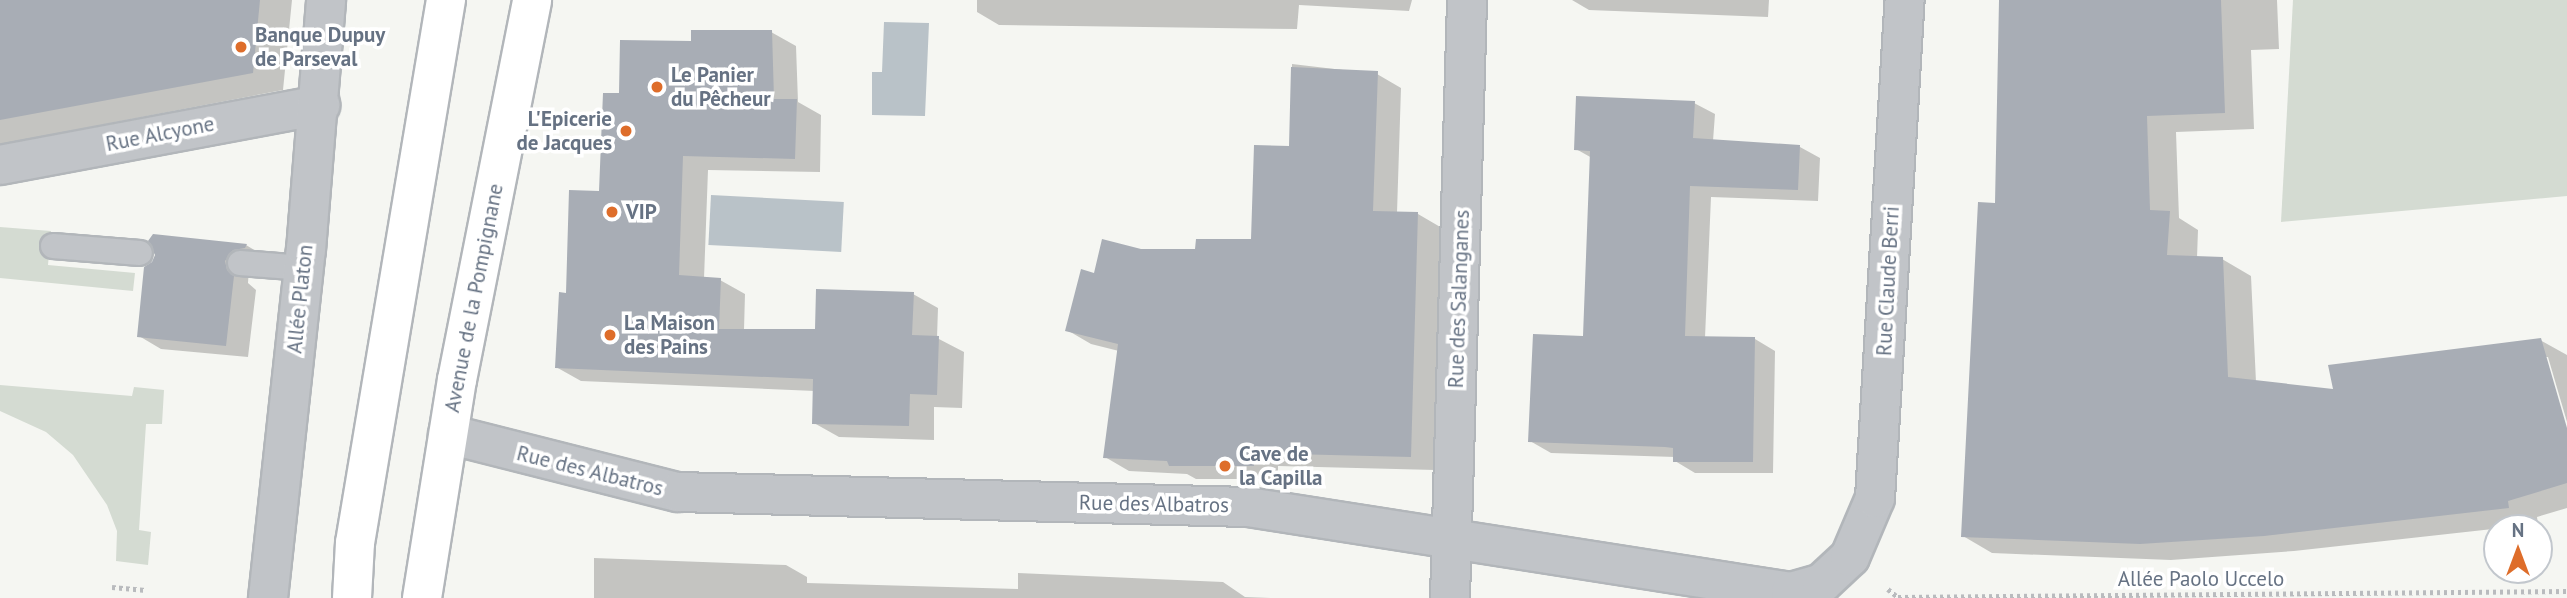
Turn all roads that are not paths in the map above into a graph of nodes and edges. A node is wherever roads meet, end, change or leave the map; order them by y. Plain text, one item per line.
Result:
1 (326, 0) edge
2 (446, 0) edge
3 (532, 0) edge
4 (1468, 0) edge
5 (1905, 0) edge
6 (320, 105) junction
7 (0, 165) edge
8 (53, 246) dead end
9 (140, 253) dead end
10 (240, 263) dead end
11 (303, 268) junction
12 (448, 434) junction
13 (1452, 539) junction
14 (1850, 557) joint
15 (1791, 595) edge
16 (268, 598) edge
17 (352, 598) edge
18 (422, 598) edge
19 (1450, 598) edge

1 - 6 street, Allée Platon
2 - 17 main road
3 - 12 main road, Avenue de la Pompignane
4 - 13 street, Rue des Salanganes
5 - 14 street, Rue Claude Berri
6 - 7 street, Rue Alcyone
6 - 11 street, Allée Platon
8 - 9 lane
10 - 11 lane
11 - 16 street, Allée Platon
12 - 13 street, Rue des Albatros
12 - 18 main road, Avenue de la Pompignane
13 - 15 street, Rue des Albatros
13 - 19 street, Rue des Salanganes
14 - 15 street, Rue des Albatros

